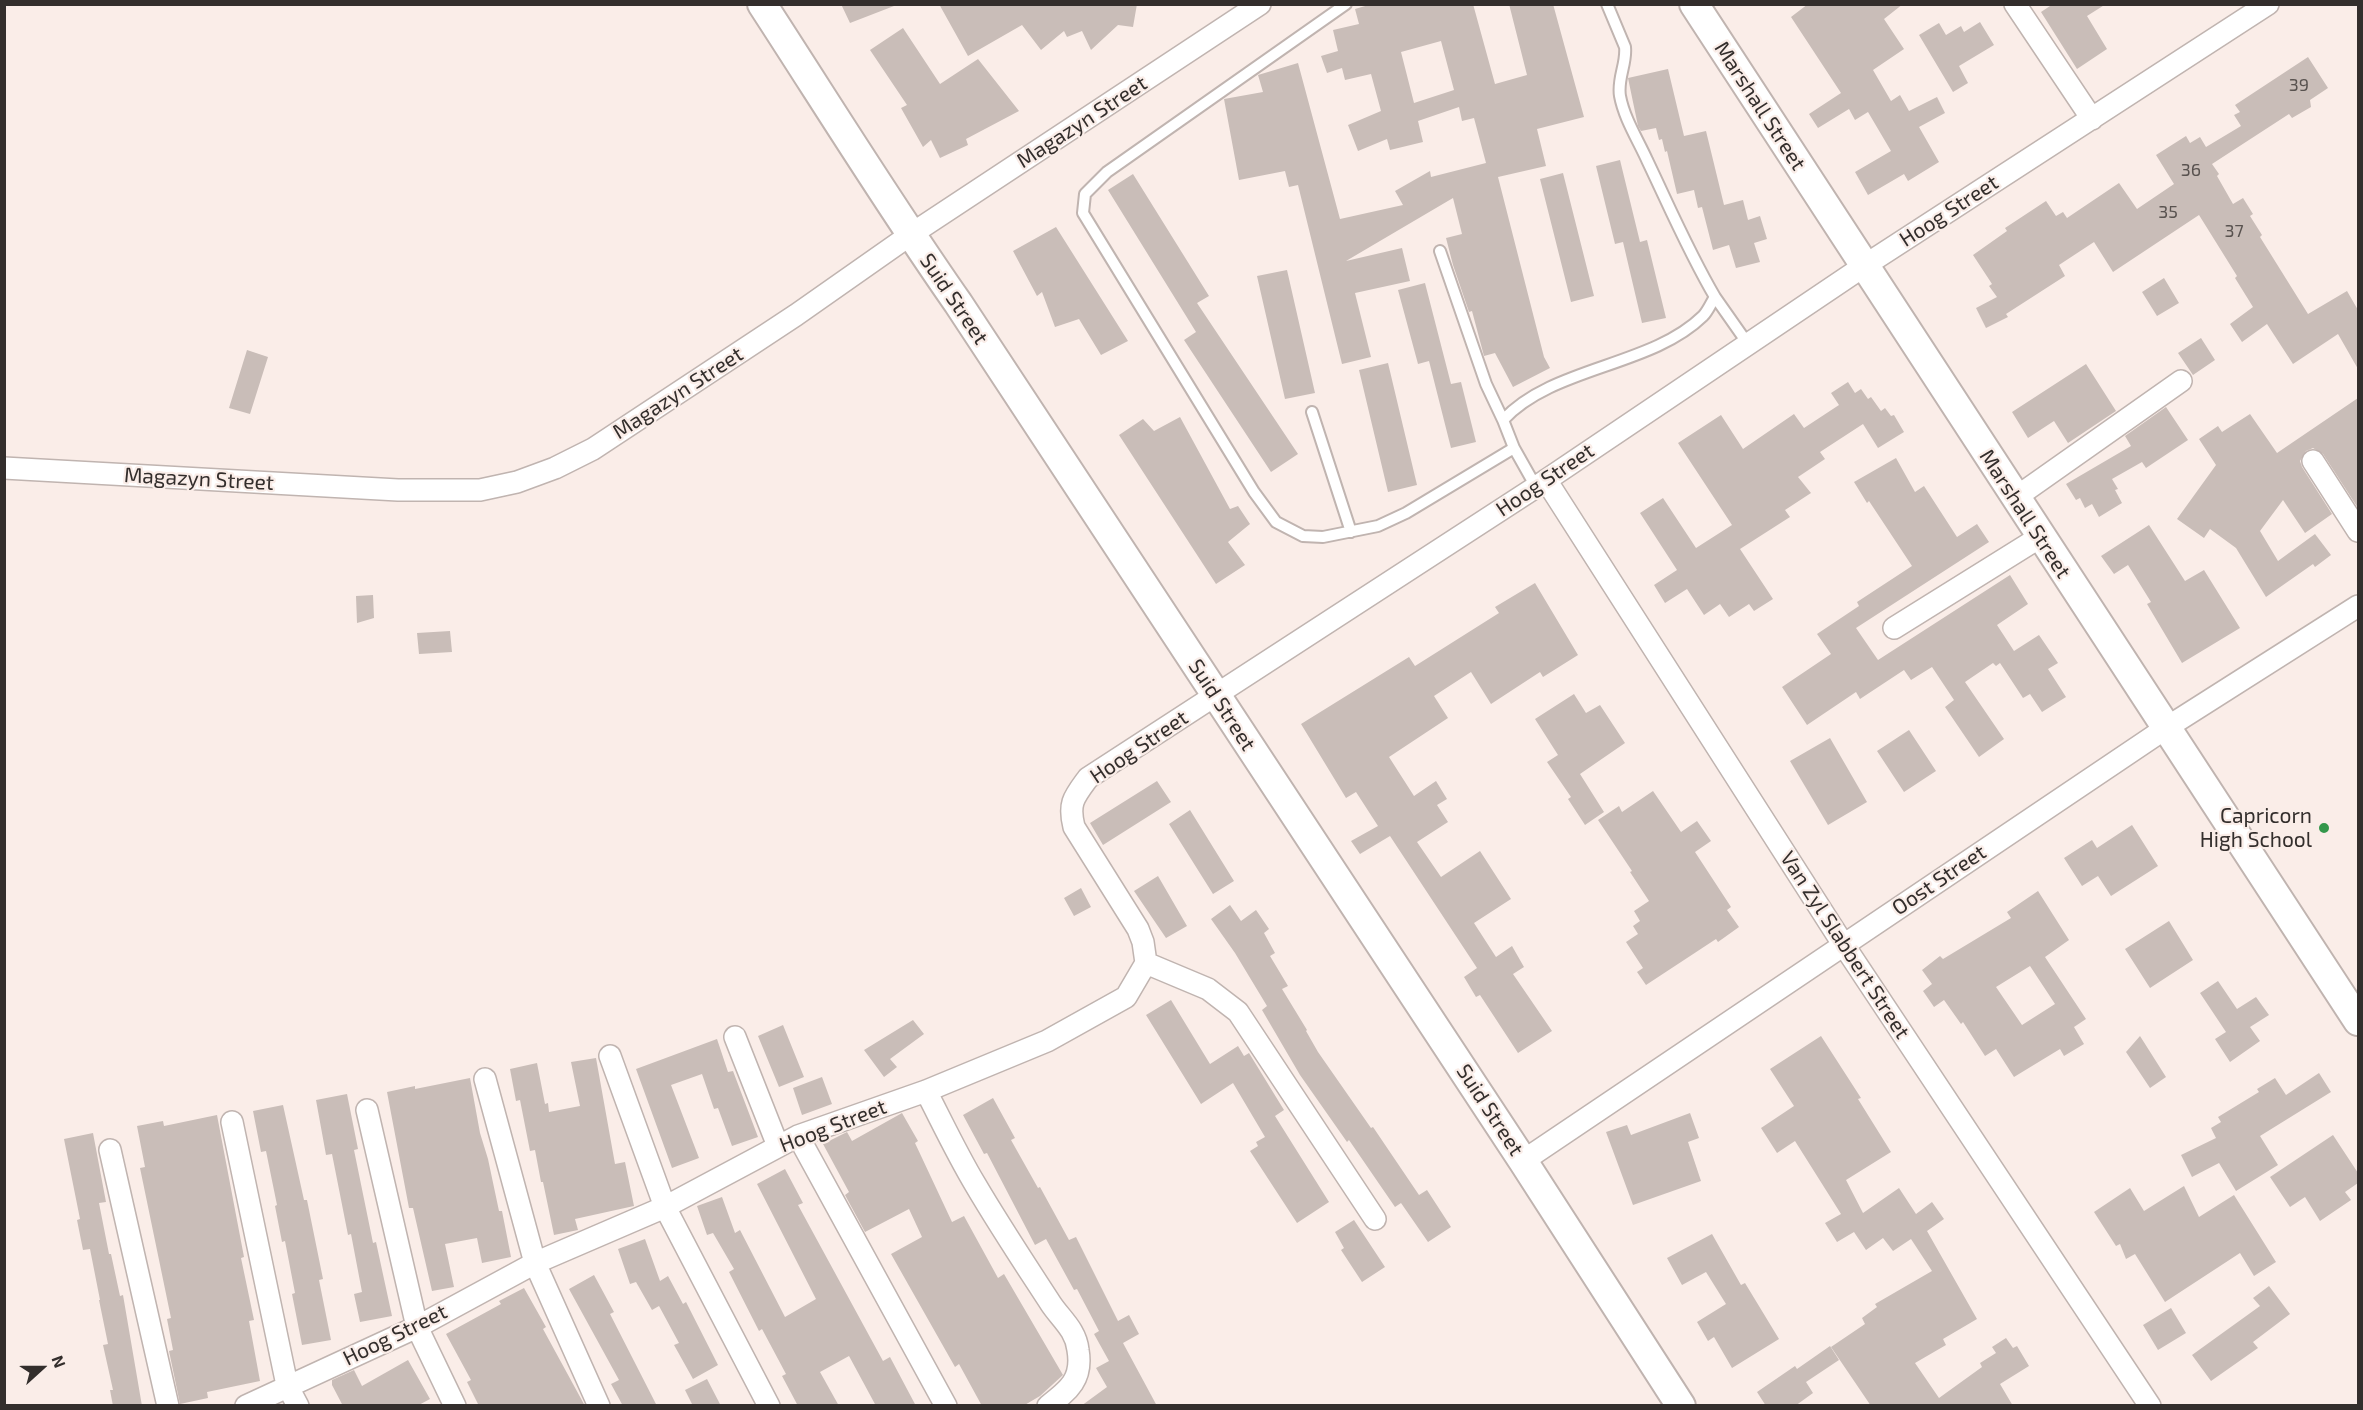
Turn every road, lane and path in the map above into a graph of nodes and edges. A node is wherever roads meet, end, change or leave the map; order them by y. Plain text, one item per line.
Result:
1 (762, 4) edge
2 (1260, 4) edge
3 (1346, 4) edge
4 (1607, 4) edge
5 (1694, 4) edge
6 (2015, 4) edge
7 (2268, 4) edge
8 (1234, 11) edge
9 (2092, 119) junction
10 (910, 235) junction
11 (1440, 251) dead end
12 (1864, 266) junction
13 (1715, 297) junction
14 (1748, 344) junction
15 (2181, 381) dead end
16 (1312, 412) dead end
17 (1503, 420) junction
18 (1514, 448) junction
19 (2313, 461) dead end
20 (4, 468) edge
21 (1541, 483) junction
22 (2015, 498) junction
23 (2358, 531) edge
24 (1351, 532) junction
25 (2040, 537) junction
26 (2358, 606) edge
27 (1894, 628) dead end
28 (1215, 696) junction
29 (2166, 728) junction
30 (1843, 944) junction
31 (1146, 963) junction
32 (2358, 1022) edge
33 (735, 1037) dead end
34 (610, 1056) dead end
35 (485, 1079) dead end
36 (926, 1091) junction
37 (367, 1110) dead end
38 (232, 1122) dead end
39 (798, 1136) junction
40 (778, 1146) junction
41 (110, 1150) dead end
42 (1523, 1161) junction
43 (665, 1207) junction
44 (1375, 1219) dead end
45 (535, 1263) junction
46 (417, 1327) junction
47 (287, 1385) junction
48 (168, 1406) edge
49 (246, 1406) edge
50 (298, 1406) edge
51 (455, 1406) edge
52 (599, 1406) edge
53 (770, 1406) edge
54 (946, 1406) edge
55 (1048, 1406) edge
56 (1681, 1406) edge
57 (2150, 1406) edge

1 - 10 street, Suid Street
2 - 8 street, Magazyn Street
3 - 24 lane
4 - 13 lane
5 - 12 street, Marshall Street
6 - 9 street
7 - 9 street, Hoog Street
8 - 10 street, Magazyn Street
9 - 12 street, Hoog Street
10 - 20 street, Magazyn Street
10 - 28 street, Suid Street
11 - 17 lane
12 - 14 street, Hoog Street
12 - 22 street, Marshall Street
13 - 14 lane
13 - 17 lane
14 - 21 street, Hoog Street
15 - 22 street
16 - 24 lane
17 - 18 lane
18 - 21 lane
18 - 24 lane
19 - 23 street
21 - 28 street, Hoog Street
21 - 30 street, Van Zyl Slabbert Street
22 - 25 street, Marshall Street
25 - 27 street
25 - 29 street, Marshall Street
26 - 29 street, Oost Street
28 - 31 street, Hoog Street
28 - 42 street, Suid Street
29 - 30 street, Oost Street
29 - 32 street, Marshall Street
30 - 42 street, Oost Street
30 - 57 street, Van Zyl Slabbert Street
31 - 36 street, Hoog Street
31 - 44 street
33 - 40 street
34 - 43 street
35 - 45 street
36 - 39 street, Hoog Street
36 - 55 street
37 - 46 street
38 - 47 street
39 - 40 street, Hoog Street
39 - 54 street
40 - 43 street, Hoog Street
41 - 48 street
42 - 56 street, Suid Street
43 - 45 street, Hoog Street
43 - 53 street
45 - 46 street, Hoog Street
45 - 52 street
46 - 47 street, Hoog Street
46 - 51 street
47 - 49 street, Hoog Street
47 - 50 street

